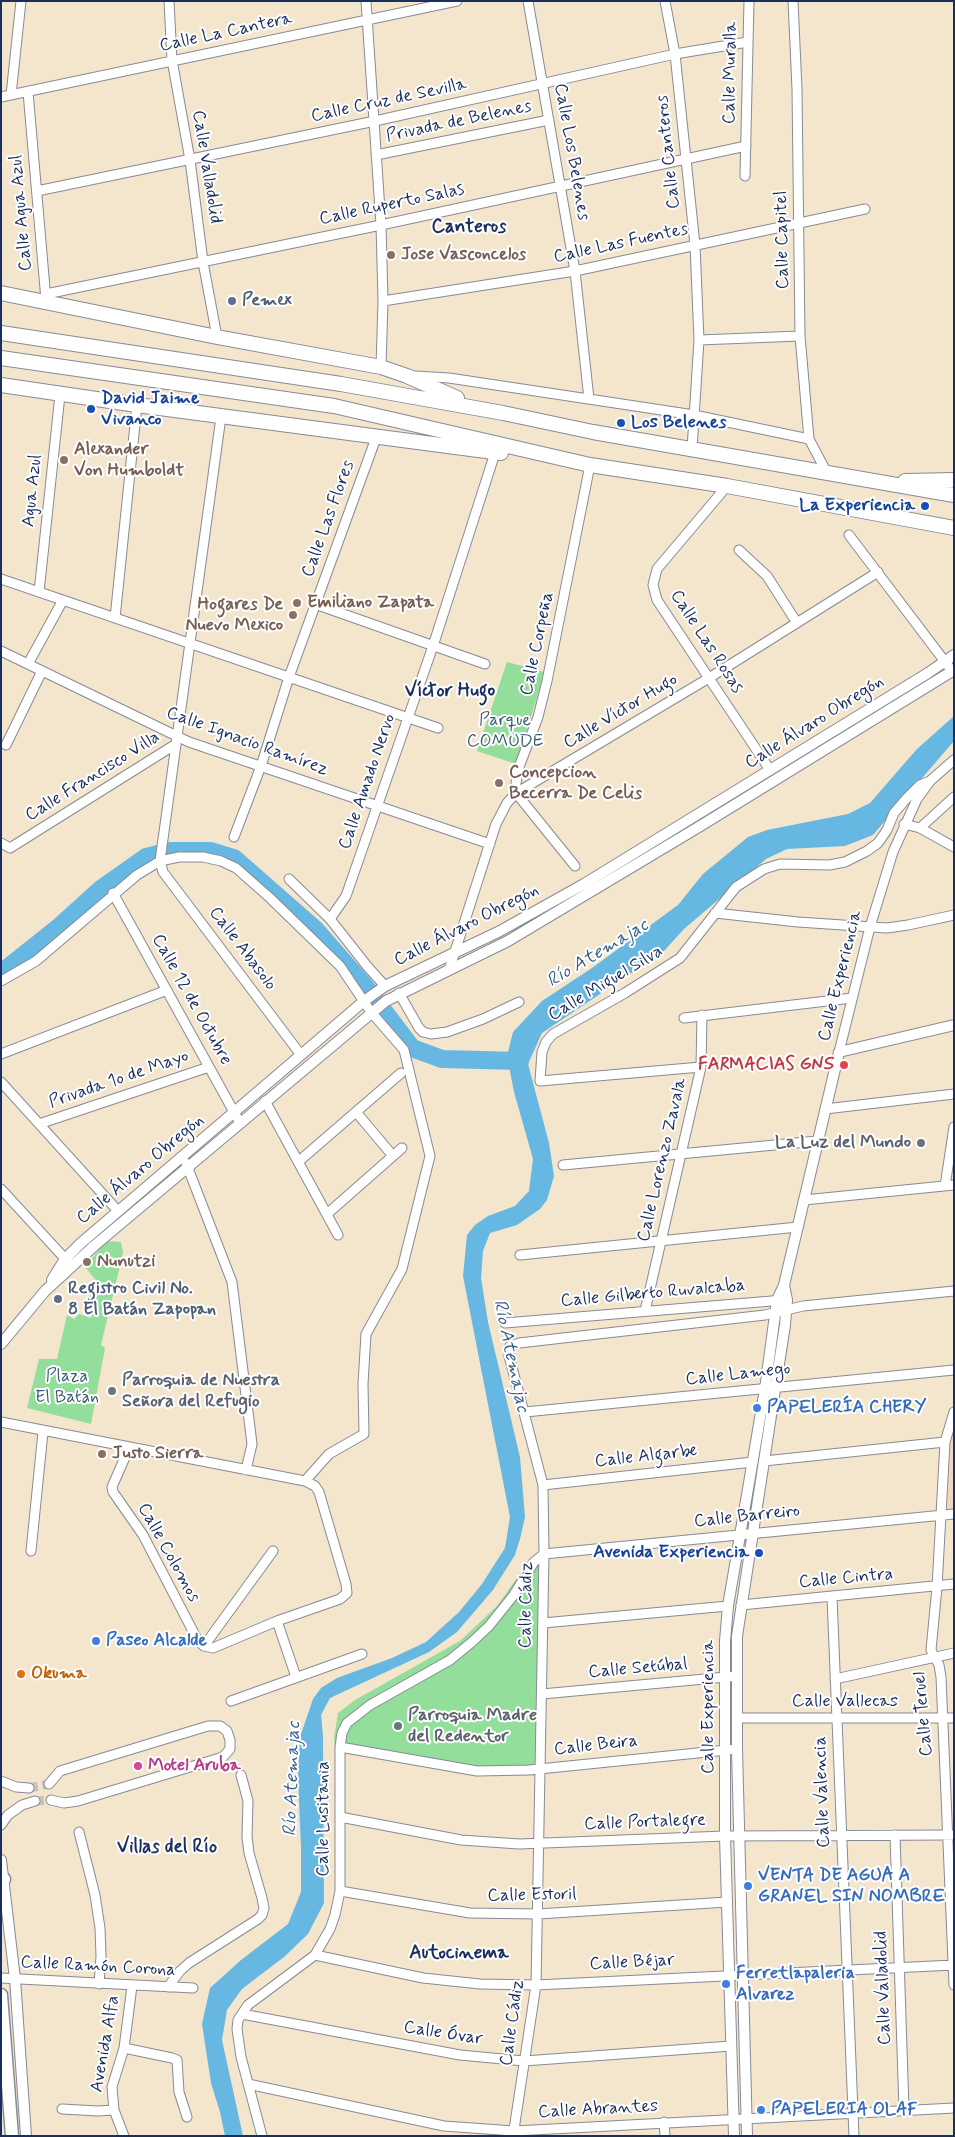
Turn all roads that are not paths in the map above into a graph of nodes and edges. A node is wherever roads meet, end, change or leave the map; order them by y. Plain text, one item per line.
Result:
1 (21, 1) edge
2 (169, 1) edge
3 (366, 1) edge
4 (457, 1) edge
5 (528, 1) edge
6 (665, 1) edge
7 (749, 1) edge
8 (793, 1) edge
9 (433, 4) edge
10 (367, 20) junction
11 (748, 42) junction
12 (675, 54) junction
13 (172, 60) junction
14 (542, 84) junction
15 (28, 92) junction
16 (11, 95) junction
17 (1, 97) edge
18 (548, 120) junction
19 (375, 121) junction
20 (746, 146) junction
21 (376, 155) junction
22 (686, 158) junction
23 (190, 160) junction
24 (745, 176) dead end
25 (560, 185) junction
26 (37, 191) junction
27 (865, 209) dead end
28 (799, 223) junction
29 (381, 225) junction
30 (695, 245) junction
31 (204, 262) junction
32 (575, 272) junction
33 (1, 293) edge
34 (46, 298) junction
35 (383, 301) junction
36 (1, 333) edge
37 (800, 336) junction
38 (217, 337) junction
39 (699, 340) junction
40 (1, 358) edge
41 (382, 367) junction
42 (407, 376) junction
43 (1, 385) edge
44 (60, 394) junction
45 (589, 398) junction
46 (137, 405) junction
47 (503, 413) junction
48 (694, 416) junction
49 (221, 417) junction
50 (376, 438) junction
51 (809, 439) junction
52 (692, 449) junction
53 (495, 453) junction
54 (549, 457) junction
55 (590, 465) junction
56 (826, 473) junction
57 (954, 480) edge
58 (884, 483) junction
59 (727, 486) junction
60 (954, 495) edge
61 (890, 515) junction
62 (954, 528) edge
63 (849, 535) dead end
64 (954, 538) edge
65 (739, 550) dead end
66 (878, 572) junction
67 (1, 579) edge
68 (39, 592) junction
69 (64, 600) junction
70 (315, 604) junction
71 (115, 618) junction
72 (797, 623) junction
73 (189, 644) junction
74 (433, 646) junction
75 (1, 651) edge
76 (949, 658) edge
77 (28, 664) junction
78 (486, 664) dead end
79 (953, 670) edge
80 (42, 671) junction
81 (289, 677) junction
82 (709, 678) junction
83 (408, 718) junction
84 (438, 728) dead end
85 (177, 740) junction
86 (6, 745) dead end
87 (954, 760) edge
88 (261, 766) junction
89 (770, 770) junction
90 (930, 781) junction
91 (516, 794) junction
92 (954, 796) edge
93 (377, 806) junction
94 (904, 824) junction
95 (920, 828) junction
96 (234, 838) dead end
97 (1, 843) edge
98 (490, 844) junction
99 (954, 846) edge
100 (160, 861) junction
101 (575, 866) dead end
102 (289, 879) dead end
103 (113, 893) junction
104 (715, 913) junction
105 (954, 915) edge
106 (330, 919) junction
107 (870, 927) junction
108 (455, 952) junction
109 (449, 970) junction
110 (1, 982) edge
111 (383, 987) junction
112 (167, 990) junction
113 (394, 996) junction
114 (852, 998) junction
115 (365, 1000) junction
116 (519, 1002) dead end
117 (372, 1011) junction
118 (702, 1015) junction
119 (684, 1018) dead end
120 (954, 1025) edge
121 (838, 1052) junction
122 (1, 1054) edge
123 (301, 1055) junction
124 (209, 1067) junction
125 (701, 1067) junction
126 (401, 1072) dead end
127 (1, 1082) edge
128 (954, 1094) edge
129 (266, 1101) junction
130 (825, 1109) junction
131 (234, 1112) junction
132 (356, 1112) junction
133 (240, 1123) junction
134 (39, 1124) junction
135 (954, 1127) edge
136 (817, 1141) junction
137 (402, 1148) dead end
138 (681, 1154) junction
139 (183, 1156) junction
140 (393, 1156) junction
141 (298, 1162) junction
142 (563, 1165) dead end
143 (187, 1168) junction
144 (950, 1185) edge
145 (1, 1189) edge
146 (804, 1200) junction
147 (118, 1211) junction
148 (327, 1214) junction
149 (798, 1227) junction
150 (338, 1235) dead end
151 (661, 1241) junction
152 (520, 1255) dead end
153 (69, 1263) junction
154 (954, 1291) edge
155 (784, 1304) junction
156 (645, 1311) junction
157 (776, 1312) junction
158 (505, 1323) dead end
159 (3, 1338) edge
160 (954, 1370) edge
161 (777, 1388) junction
162 (765, 1389) junction
163 (525, 1412) junction
164 (954, 1412) edge
165 (1, 1422) edge
166 (43, 1432) junction
167 (945, 1442) junction
168 (129, 1448) junction
169 (764, 1461) junction
170 (753, 1462) junction
171 (246, 1470) junction
172 (305, 1481) junction
173 (543, 1485) junction
174 (954, 1514) edge
175 (942, 1515) junction
176 (752, 1533) junction
177 (741, 1534) junction
178 (31, 1551) dead end
179 (273, 1551) dead end
180 (544, 1554) junction
181 (954, 1584) edge
182 (937, 1587) junction
183 (832, 1597) junction
184 (741, 1605) junction
185 (728, 1606) junction
186 (278, 1621) junction
187 (543, 1623) junction
188 (204, 1646) junction
189 (954, 1653) edge
190 (362, 1654) dead end
191 (934, 1657) junction
192 (737, 1676) junction
193 (296, 1677) junction
194 (725, 1677) junction
195 (835, 1679) junction
196 (542, 1694) junction
197 (231, 1701) dead end
198 (737, 1718) junction
199 (837, 1718) junction
200 (943, 1718) junction
201 (954, 1718) edge
202 (340, 1747) junction
203 (737, 1749) junction
204 (725, 1750) junction
205 (540, 1769) junction
206 (242, 1775) dead end
207 (1, 1781) edge
208 (49, 1784) tunnel mouth
209 (29, 1788) tunnel mouth
210 (51, 1800) tunnel mouth
211 (35, 1801) tunnel mouth
212 (340, 1817) junction
213 (1, 1825) edge
214 (79, 1832) dead end
215 (841, 1834) junction
216 (895, 1835) junction
217 (951, 1835) edge
218 (725, 1836) junction
219 (739, 1836) junction
220 (540, 1843) junction
221 (1, 1860) edge
222 (3, 1882) edge
223 (340, 1891) junction
224 (727, 1902) junction
225 (538, 1914) junction
226 (315, 1955) junction
227 (953, 1965) edge
228 (899, 1967) junction
229 (846, 1969) junction
230 (729, 1974) junction
231 (742, 1974) junction
232 (1, 1978) edge
233 (15, 1979) junction
234 (99, 1984) junction
235 (536, 1984) junction
236 (954, 1985) edge
237 (132, 1986) junction
238 (168, 1987) junction
239 (193, 1988) dead end
240 (1, 1995) edge
241 (242, 2014) junction
242 (731, 2046) junction
243 (124, 2048) junction
244 (524, 2061) junction
245 (248, 2084) junction
246 (954, 2108) edge
247 (62, 2109) dead end
248 (114, 2110) junction
249 (904, 2110) junction
250 (854, 2113) junction
251 (187, 2117) dead end
252 (733, 2118) junction
253 (746, 2118) junction
254 (664, 2122) junction
255 (592, 2131) edge
256 (514, 2133) edge
257 (12, 2136) edge
258 (26, 2136) edge
259 (124, 2136) edge
260 (262, 2136) edge
261 (665, 2136) edge
262 (734, 2136) edge
263 (747, 2136) edge
264 (854, 2136) edge

1 - 16 street
2 - 13 street, Calle Valladolid
3 - 10 street
4 - 9 street, Calle La Cantera
5 - 14 street, Calle Los Belenes
6 - 12 street, Calle Canteros
7 - 11 street, Calle Muralla
8 - 28 street, Calle Capitel
9 - 10 street, Calle La Cantera
10 - 13 street, Calle La Cantera
10 - 19 street
11 - 12 street, Calle Cruz de Sevilla
11 - 20 street, Calle Muralla
12 - 14 street, Calle Cruz de Sevilla
12 - 22 street, Calle Canteros
13 - 15 street, Calle La Cantera
13 - 23 street, Calle Valladolid
14 - 18 street, Calle Los Belenes
14 - 19 street, Calle Cruz de Sevilla
15 - 16 street, Calle La Cantera
15 - 26 street, Calle Agua Azul
16 - 17 street, Calle La Cantera
18 - 21 street, Privada de Belenes
18 - 25 street, Calle Los Belenes
19 - 21 street
19 - 23 street, Calle Cruz de Sevilla
20 - 22 street, Calle Ruperto Salas
20 - 24 street, Calle Muralla
21 - 29 street
22 - 25 street, Calle Ruperto Salas
22 - 30 street, Calle Canteros
23 - 26 street, Calle Cruz de Sevilla
23 - 31 street, Calle Valladolid
25 - 29 street, Calle Ruperto Salas
25 - 32 street, Calle Los Belenes
26 - 34 street, Calle Agua Azul
27 - 28 street, Calle Las Fuentes
28 - 30 street, Calle Las Fuentes
28 - 37 street, Calle Capitel
29 - 31 street, Calle Ruperto Salas
29 - 35 street
30 - 32 street, Calle Las Fuentes
30 - 39 street, Calle Canteros
31 - 34 street, Calle Ruperto Salas
31 - 38 street, Calle Valladolid
32 - 35 street, Calle Las Fuentes
32 - 45 street, Calle Los Belenes
33 - 34 highway
34 - 38 highway
35 - 41 street
36 - 47 highway
37 - 39 street
37 - 51 street, Calle Capitel
38 - 41 highway
39 - 48 street, Calle Canteros
40 - 54 highway
41 - 42 highway
42 - 45 street
42 - 47 highway
43 - 44 highway
44 - 46 highway
44 - 68 street, Agua Azul
45 - 48 street
46 - 49 highway
46 - 71 street
47 - 52 highway
48 - 51 street
48 - 52 street, Calle Canteros
49 - 50 highway
49 - 73 street
50 - 53 highway
50 - 70 street, Calle Las Flores
51 - 56 street, Calle Capitel
52 - 56 highway
53 - 54 highway
53 - 74 street, Calle Amado Nervo
54 - 55 highway
55 - 59 highway
55 - 91 street, Calle Corpeña
56 - 58 highway
57 - 58 highway
58 - 60 highway
59 - 61 highway
59 - 82 street, Calle Las Rosas
61 - 62 highway
61 - 64 highway
63 - 66 street
65 - 72 street
66 - 72 street, Calle Víctor Hugo
66 - 76 street
67 - 68 street
68 - 69 street
69 - 71 street
69 - 77 street
70 - 74 street
70 - 81 street, Calle Las Flores
71 - 73 street
72 - 82 street, Calle Víctor Hugo
73 - 81 street
73 - 85 street
74 - 78 street
74 - 83 street, Calle Amado Nervo
75 - 77 street, Calle Ignacio Ramírez
76 - 79 street
76 - 89 street, Calle Álvaro Obregón
77 - 80 street, Calle Ignacio Ramírez
79 - 109 street, Calle Álvaro Obregón
80 - 85 street, Calle Ignacio Ramírez
80 - 86 street
81 - 83 street
81 - 88 street, Calle Las Flores
82 - 89 street, Calle Las Rosas
82 - 91 street, Calle Víctor Hugo
83 - 84 street
83 - 93 street, Calle Amado Nervo
85 - 88 street, Calle Ignacio Ramírez
85 - 97 street, Calle Francisco Villa
85 - 100 street
87 - 90 street
88 - 93 street, Calle Ignacio Ramírez
88 - 96 street, Calle Las Flores
89 - 108 street, Calle Álvaro Obregón
90 - 94 street
90 - 104 street, Calle Miguel Silva
91 - 98 street, Calle Víctor Hugo
91 - 101 street
92 - 95 street
93 - 98 street, Calle Ignacio Ramírez
93 - 106 street, Calle Amado Nervo
94 - 95 street
94 - 107 street, Calle Experiencia
95 - 99 street
98 - 108 street, Calle Víctor Hugo
100 - 103 street
100 - 115 street
100 - 123 street, Calle Abasolo
102 - 106 street
103 - 110 street
103 - 112 street, Calle 12 de Octubre
104 - 107 street
104 - 125 street, Calle Miguel Silva
105 - 107 street
106 - 111 street
107 - 114 street, Calle Experiencia
108 - 109 street, Calle Víctor Hugo
108 - 111 street, Calle Álvaro Obregón
109 - 113 street, Calle Álvaro Obregón
111 - 115 street, Calle Álvaro Obregón
112 - 122 street
112 - 124 street, Calle 12 de Octubre
113 - 116 street
113 - 117 street, Calle Álvaro Obregón
114 - 118 street
114 - 121 street, Calle Experiencia
115 - 117 street
115 - 123 street, Calle Álvaro Obregón
117 - 129 street, Calle Álvaro Obregón
117 - 172 street
118 - 119 street
118 - 125 street, Calle Lorenzo Zavala
120 - 121 street
121 - 130 street, Calle Experiencia
123 - 131 street, Calle Álvaro Obregón
124 - 131 street, Calle 12 de Octubre
124 - 134 street, Privada 1o de Mayo
125 - 138 street, Calle Lorenzo Zavala
126 - 132 street
127 - 134 street
128 - 130 street
129 - 133 street, Calle Álvaro Obregón
129 - 141 street
130 - 136 street, Calle Experiencia
131 - 133 street, Calle 12 de Octubre
131 - 139 street, Calle Álvaro Obregón
132 - 140 street
132 - 141 street
133 - 143 street, Calle Álvaro Obregón
134 - 147 street
135 - 144 street
136 - 138 street
136 - 146 street, Calle Experiencia
137 - 140 street
138 - 142 street
138 - 151 street, Calle Lorenzo Zavala
139 - 143 street
139 - 147 street, Calle Álvaro Obregón
140 - 148 street
141 - 148 street
143 - 153 street, Calle Álvaro Obregón
143 - 171 street
144 - 146 street
145 - 153 street
146 - 149 street, Calle Experiencia
147 - 153 street, Calle Álvaro Obregón
148 - 150 street
149 - 151 street
149 - 155 street, Calle Experiencia
151 - 152 street
151 - 156 street, Calle Lorenzo Zavala
153 - 159 street, Calle Álvaro Obregón
154 - 155 street, Calle Gilberto Ruvalcaba
155 - 156 street, Calle Gilberto Ruvalcaba
155 - 157 street, Calle Experiencia
155 - 161 street, Calle Experiencia
156 - 158 street, Calle Gilberto Ruvalcaba
157 - 162 street, Calle Experiencia
157 - 163 street, Calle Cádiz
160 - 161 street, Calle Lamego
161 - 162 street, Calle Lamego
161 - 169 street, Calle Experiencia
162 - 163 street, Calle Lamego
162 - 170 street, Calle Experiencia
163 - 173 street, Calle Cádiz
164 - 167 street, Calle Teruel
165 - 166 street
166 - 168 street
166 - 178 street
167 - 169 street
167 - 175 street, Calle Teruel
168 - 171 street
168 - 188 street, Calle Colomos
169 - 176 street, Calle Experiencia
170 - 173 street, Calle Algarbe
170 - 177 street, Calle Experiencia
171 - 172 street
172 - 186 street
173 - 180 street, Calle Cádiz
174 - 175 street, Calle Barreiro
175 - 176 street, Calle Barreiro
175 - 182 street, Calle Teruel
176 - 177 street, Calle Barreiro
176 - 184 street, Calle Experiencia
177 - 180 street, Calle Barreiro
177 - 185 street, Calle Experiencia
179 - 188 street
180 - 187 street, Calle Cádiz
180 - 202 street, Calle Lusitania
181 - 182 street, Calle Cintra
182 - 183 street, Calle Cintra
182 - 191 street, Calle Teruel
183 - 184 street, Calle Cintra
183 - 195 street, Calle Valencia
184 - 192 street, Calle Experiencia
185 - 187 street
185 - 194 street, Calle Experiencia
186 - 188 street
186 - 193 street
187 - 196 street, Calle Cádiz
189 - 191 street
190 - 193 street
191 - 195 street
191 - 200 street, Calle Teruel
192 - 194 street, Calle Setúbal
192 - 198 street, Calle Experiencia
193 - 197 street
194 - 196 street, Calle Setúbal
194 - 204 street, Calle Experiencia
195 - 199 street, Calle Valencia
196 - 205 street, Calle Cádiz
198 - 199 street, Calle Vallecas
198 - 203 street, Calle Experiencia
199 - 200 street, Calle Vallecas
199 - 215 street, Calle Valencia
200 - 201 street, Calle Vallecas
200 - 217 street, Calle Teruel
202 - 205 street, Calle Beira
202 - 212 street, Calle Lusitania
203 - 204 street, Calle Beira
203 - 219 street, Calle Experiencia
204 - 205 street, Calle Beira
204 - 218 street, Calle Experiencia
205 - 220 street, Calle Cádiz
206 - 238 street
207 - 209 street
208 - 210 street
211 - 213 street
212 - 220 street, Calle Portalegre
212 - 223 street, Calle Lusitania
214 - 234 street
215 - 216 street, Calle Portalegre
215 - 219 street, Calle Portalegre
215 - 229 street, Calle Valencia
216 - 217 street, Calle Portalegre
216 - 228 street, Calle Valladolid
217 - 227 street, Calle Teruel
218 - 219 street, Calle Portalegre
218 - 220 street, Calle Portalegre
218 - 224 street, Calle Experiencia
219 - 231 street, Calle Experiencia
220 - 225 street, Calle Cádiz
221 - 222 street
222 - 233 street
223 - 225 street, Calle Estoril
223 - 226 street, Calle Lusitania
224 - 225 street, Calle Estoril
224 - 230 street, Calle Experiencia
225 - 235 street, Calle Cádiz
226 - 235 street, Calle Béjar
226 - 241 street, Calle Lusitania
227 - 228 street, Calle Béjar
227 - 236 street, Calle Teruel
228 - 229 street, Calle Béjar
228 - 249 street, Calle Valladolid
229 - 231 street, Calle Béjar
229 - 250 street, Calle Valencia
230 - 231 street, Calle Béjar
230 - 235 street, Calle Béjar
230 - 242 street, Calle Experiencia
231 - 253 street, Calle Experiencia
232 - 233 street, Calle Ramón Corona
233 - 234 street, Calle Ramón Corona
233 - 258 street
234 - 237 street, Calle Ramón Corona
235 - 244 street, Calle Cádiz
237 - 238 street, Calle Ramón Corona
237 - 243 street, Avenida Alfa
238 - 239 street, Calle Ramón Corona
240 - 257 main road
241 - 244 street, Calle Óvar
241 - 245 street
242 - 244 street, Calle Óvar
242 - 252 street, Calle Experiencia
243 - 248 street, Avenida Alfa
243 - 251 street
244 - 256 street, Calle Cádiz
245 - 256 street, Calle Abrantes
245 - 260 street
246 - 249 street, Calle Abrantes
247 - 248 street
248 - 259 street, Avenida Alfa
249 - 250 street, Calle Abrantes
250 - 253 street, Calle Abrantes
250 - 264 street, Calle Valencia
252 - 253 street, Calle Abrantes
252 - 254 street, Calle Abrantes
252 - 262 street, Calle Experiencia
253 - 263 street, Calle Experiencia
254 - 255 street, Calle Abrantes
254 - 261 street
255 - 256 street, Calle Abrantes

